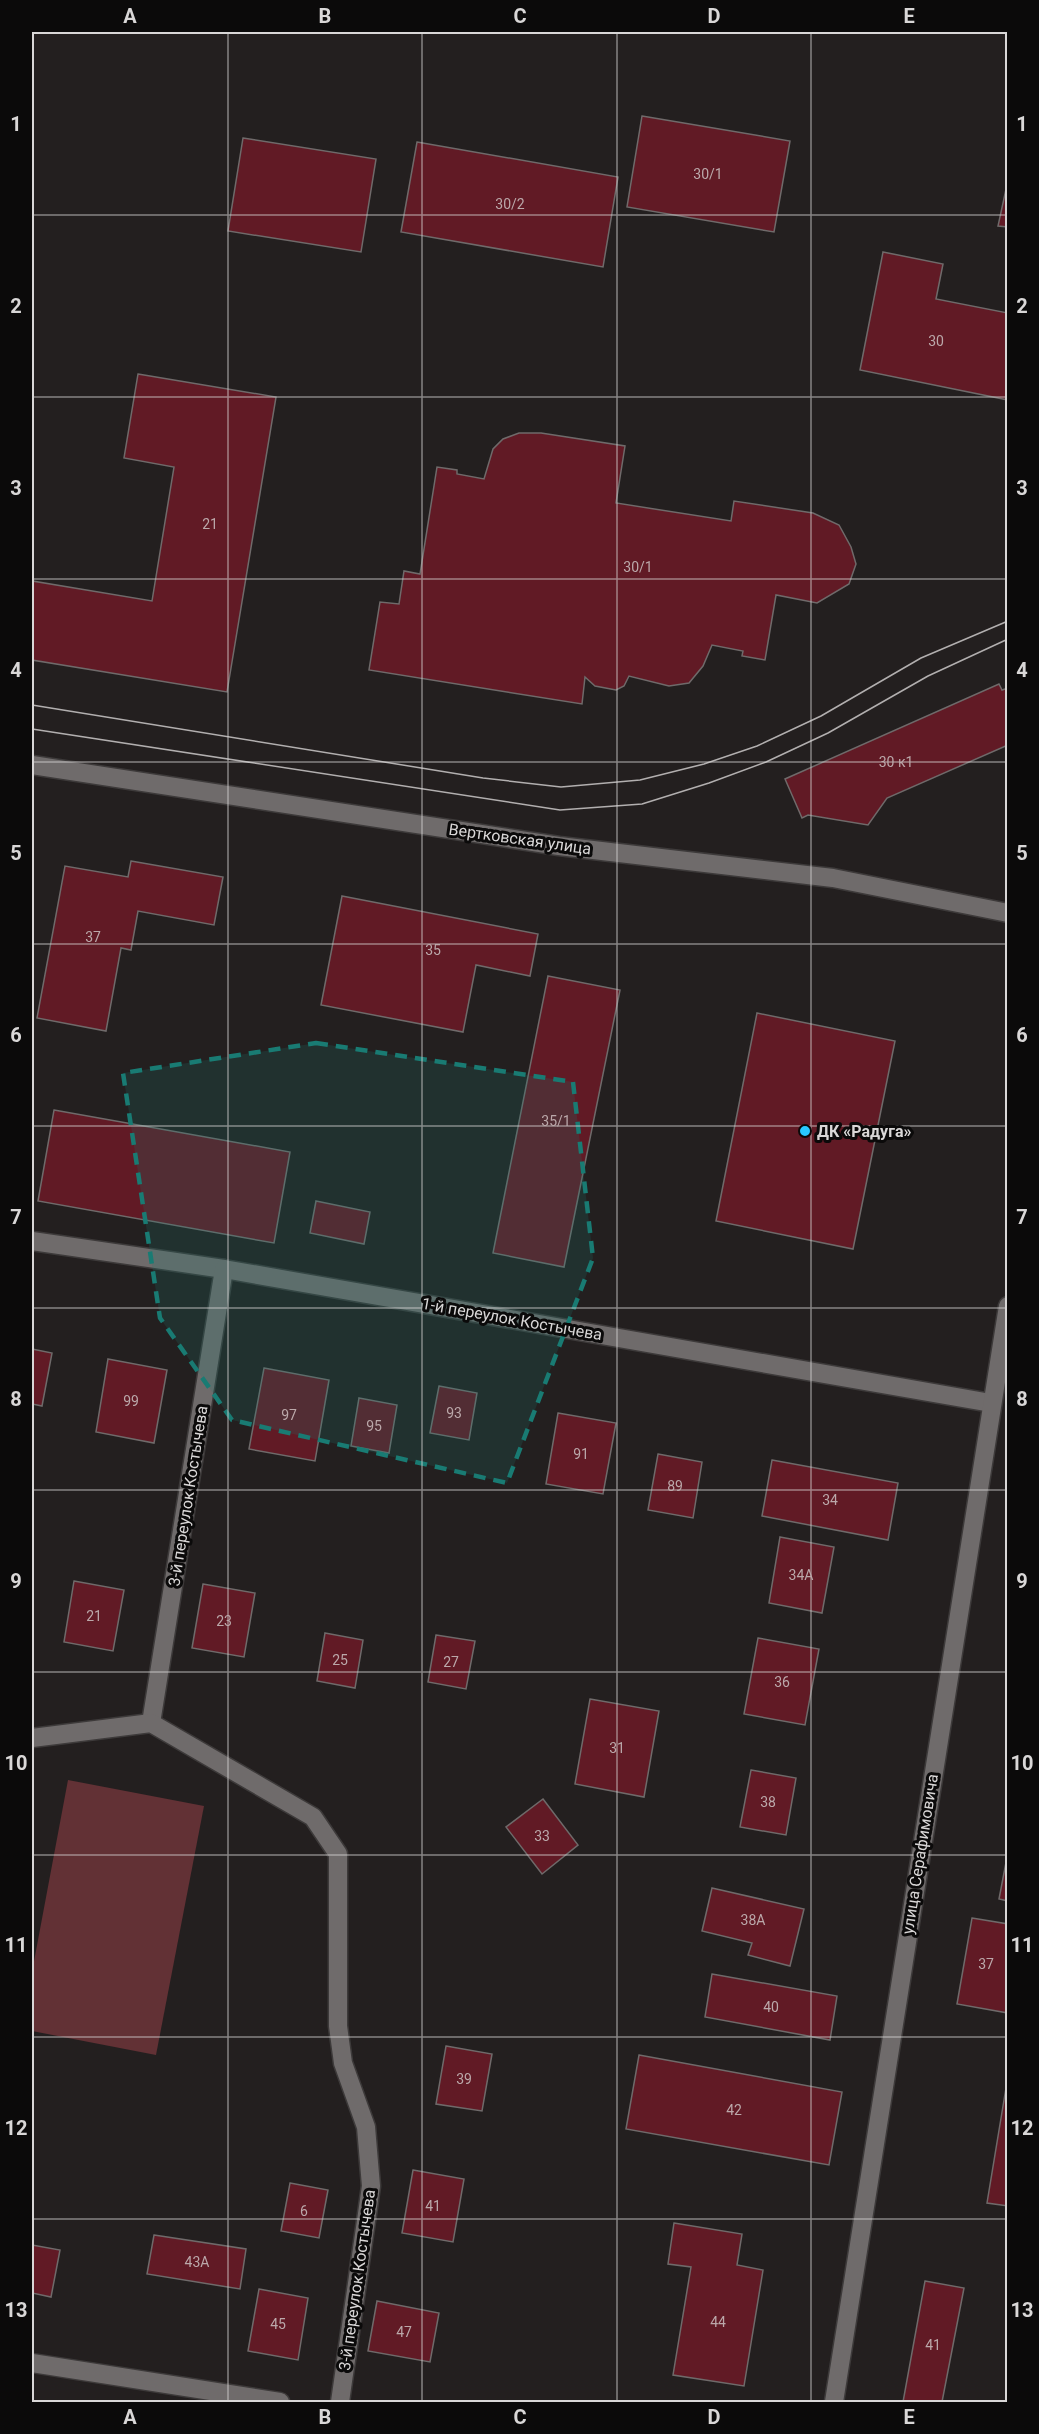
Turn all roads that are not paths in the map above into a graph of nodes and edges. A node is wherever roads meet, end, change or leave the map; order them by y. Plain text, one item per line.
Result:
1 (32, 765) edge
2 (1008, 913) edge
3 (32, 1241) edge
4 (224, 1269) junction
5 (1008, 1306) edge
6 (1003, 1362) edge
7 (991, 1403) junction
8 (151, 1723) junction
9 (32, 1738) edge
10 (32, 2363) edge
11 (280, 2403) edge
12 (340, 2403) edge
13 (834, 2403) edge

1 - 2 street, Вертковская улица
3 - 4 street, 1-й переулок Костычева
4 - 7 street, 1-й переулок Костычева
4 - 8 street, 3-й переулок Костычева
5 - 6 street, улица Серафимовича
6 - 7 street, улица Серафимовича
7 - 13 street, улица Серафимовича
8 - 9 street
8 - 12 street, 3-й переулок Костычева
10 - 11 street

